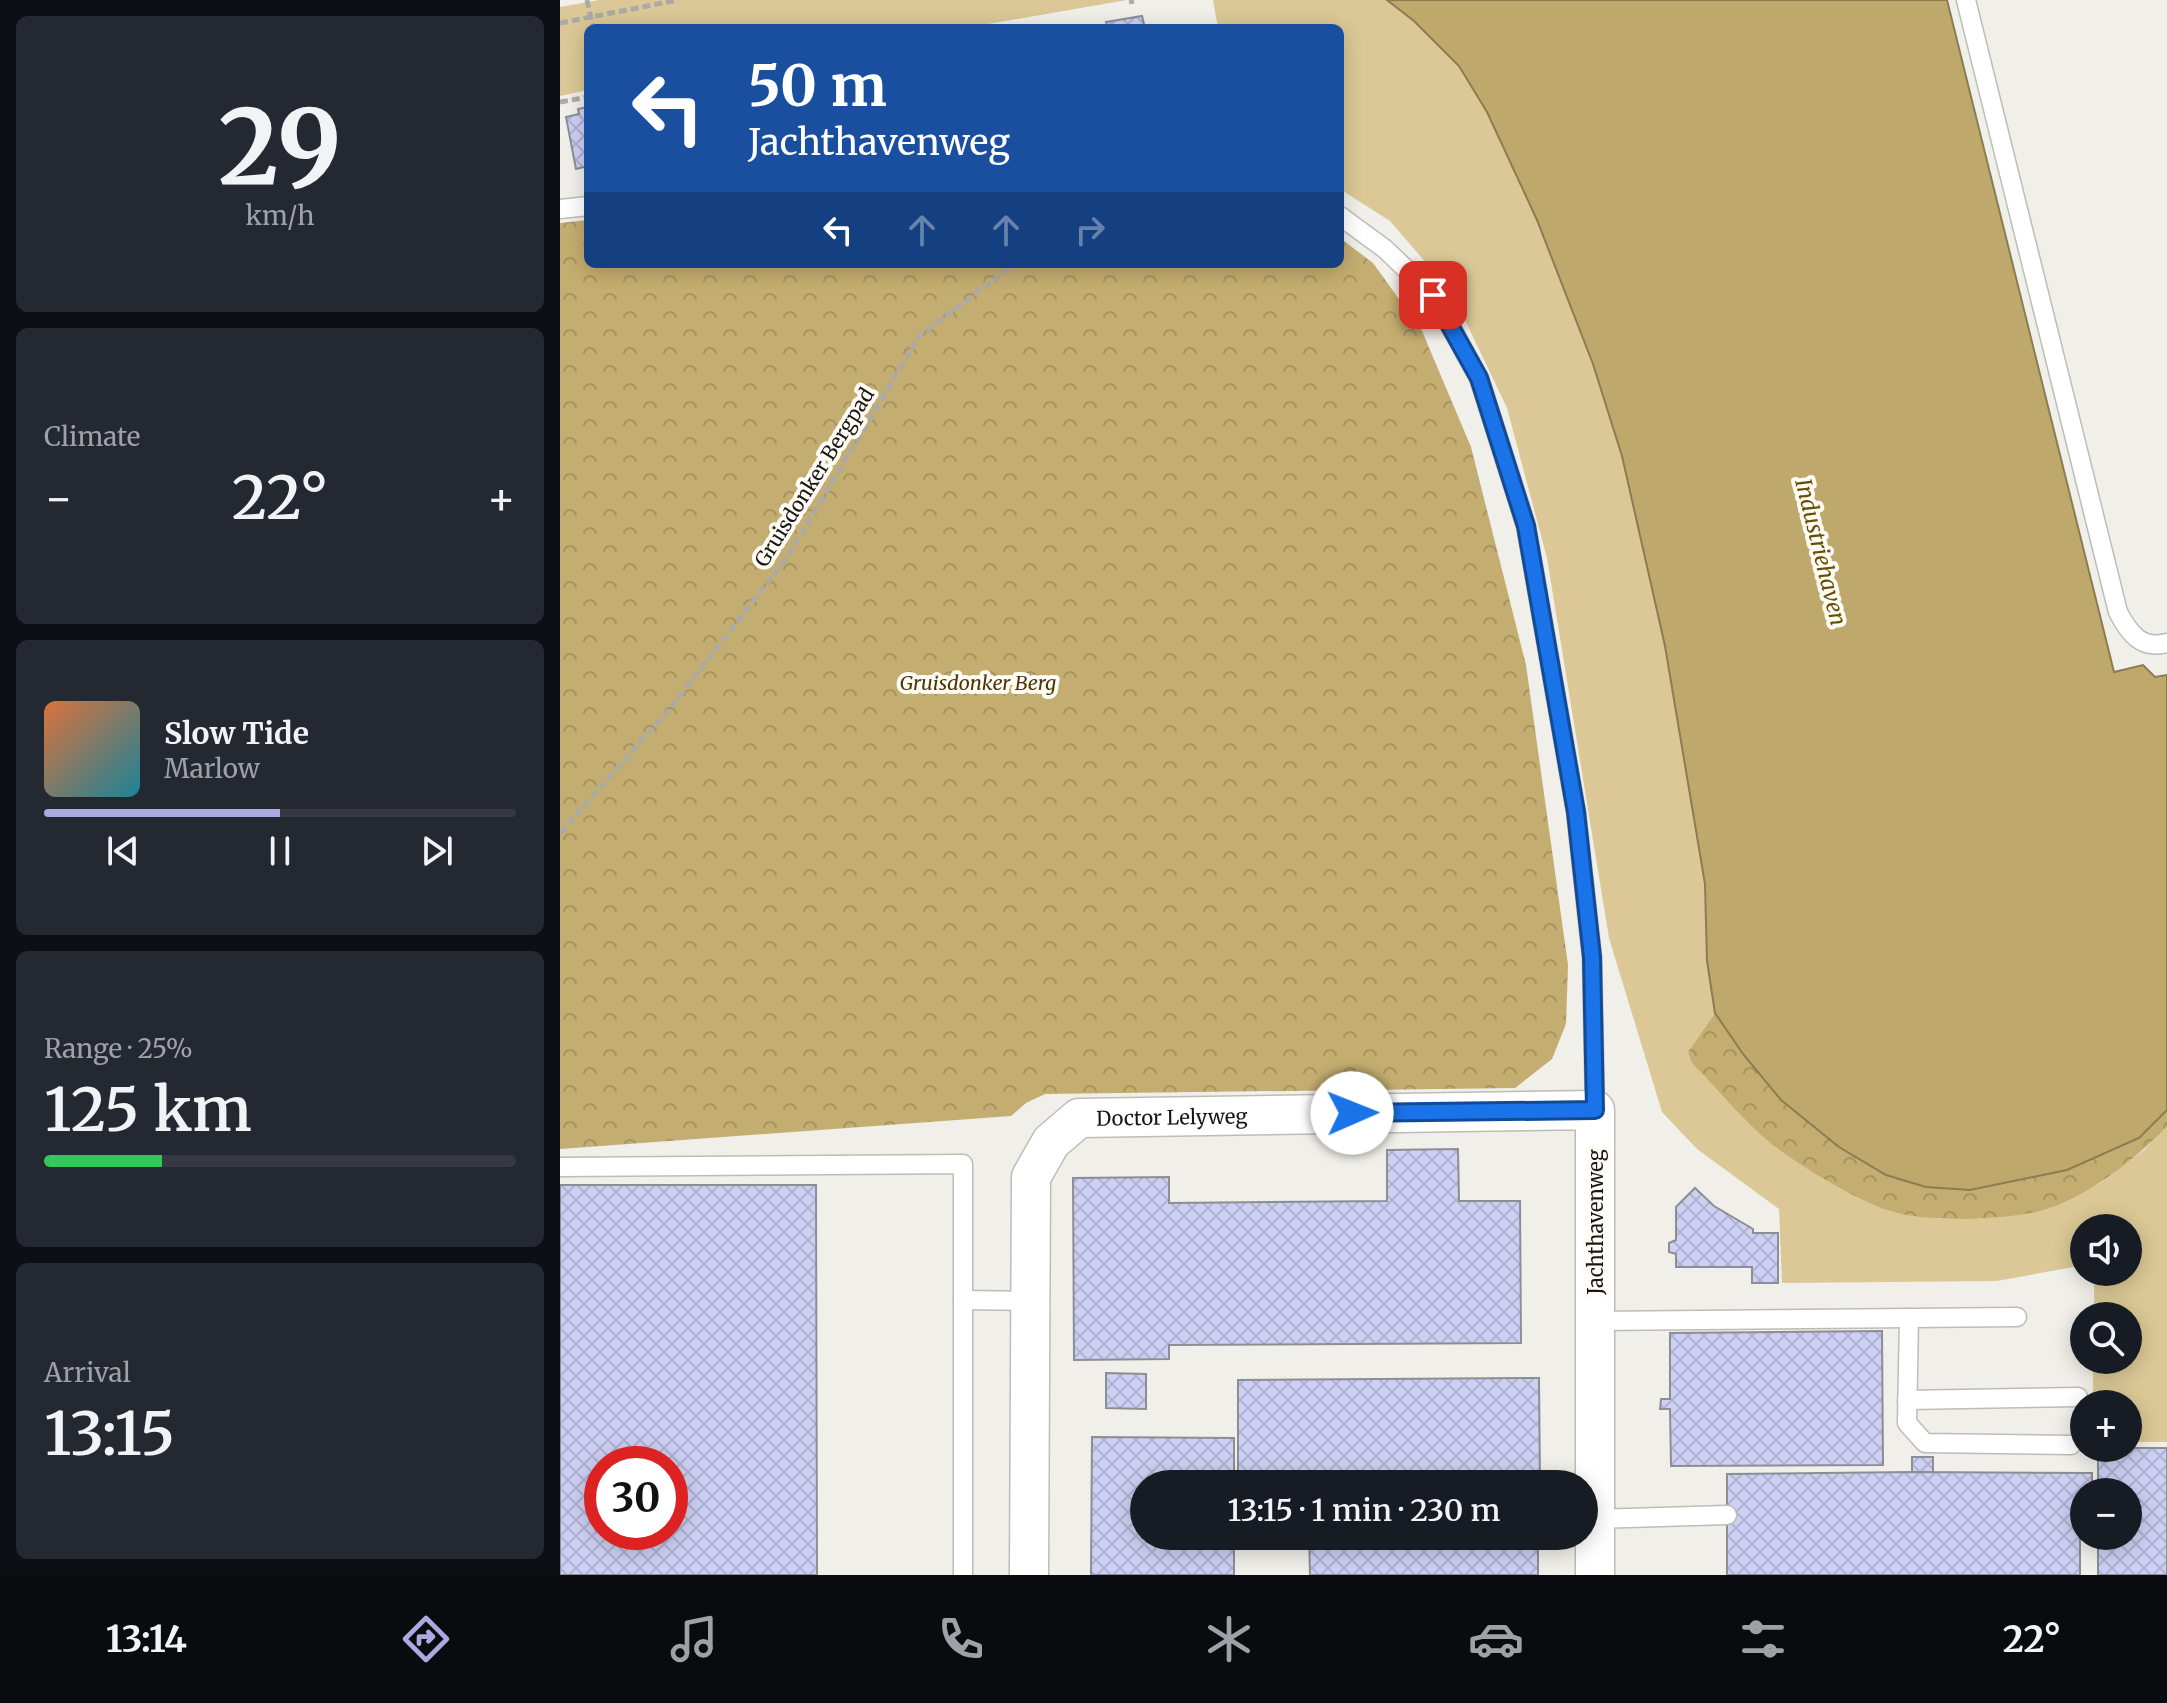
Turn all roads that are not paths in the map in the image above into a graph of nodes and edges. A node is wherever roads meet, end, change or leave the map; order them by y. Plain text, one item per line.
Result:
1 (1966, 0) edge
2 (584, 206) edge
3 (560, 209) edge
4 (1344, 219) edge
5 (2167, 643) edge
6 (1595, 1110) junction
7 (560, 1167) edge
8 (963, 1300) junction
9 (1031, 1301) junction
10 (2017, 1317) dead end
11 (1909, 1318) junction
12 (1595, 1321) junction
13 (2070, 1397) edge
14 (1907, 1400) junction
15 (2070, 1445) edge
16 (1595, 1470) edge
17 (1727, 1515) dead end
18 (1598, 1519) edge
19 (1595, 1550) edge
20 (963, 1575) edge
21 (1029, 1575) edge
22 (1595, 1575) edge

1 - 5 lane
2 - 3 lane
4 - 6 lane, Jachthavenweg
6 - 9 street, Doctor Lelyweg
6 - 12 street, Jachthavenweg
7 - 8 lane
8 - 9 lane
8 - 20 lane
9 - 21 street, Doctor Lelyweg
10 - 11 lane
11 - 12 lane
11 - 14 lane
12 - 16 street, Jachthavenweg
13 - 14 lane
14 - 15 lane
17 - 18 lane
19 - 22 street, Jachthavenweg

